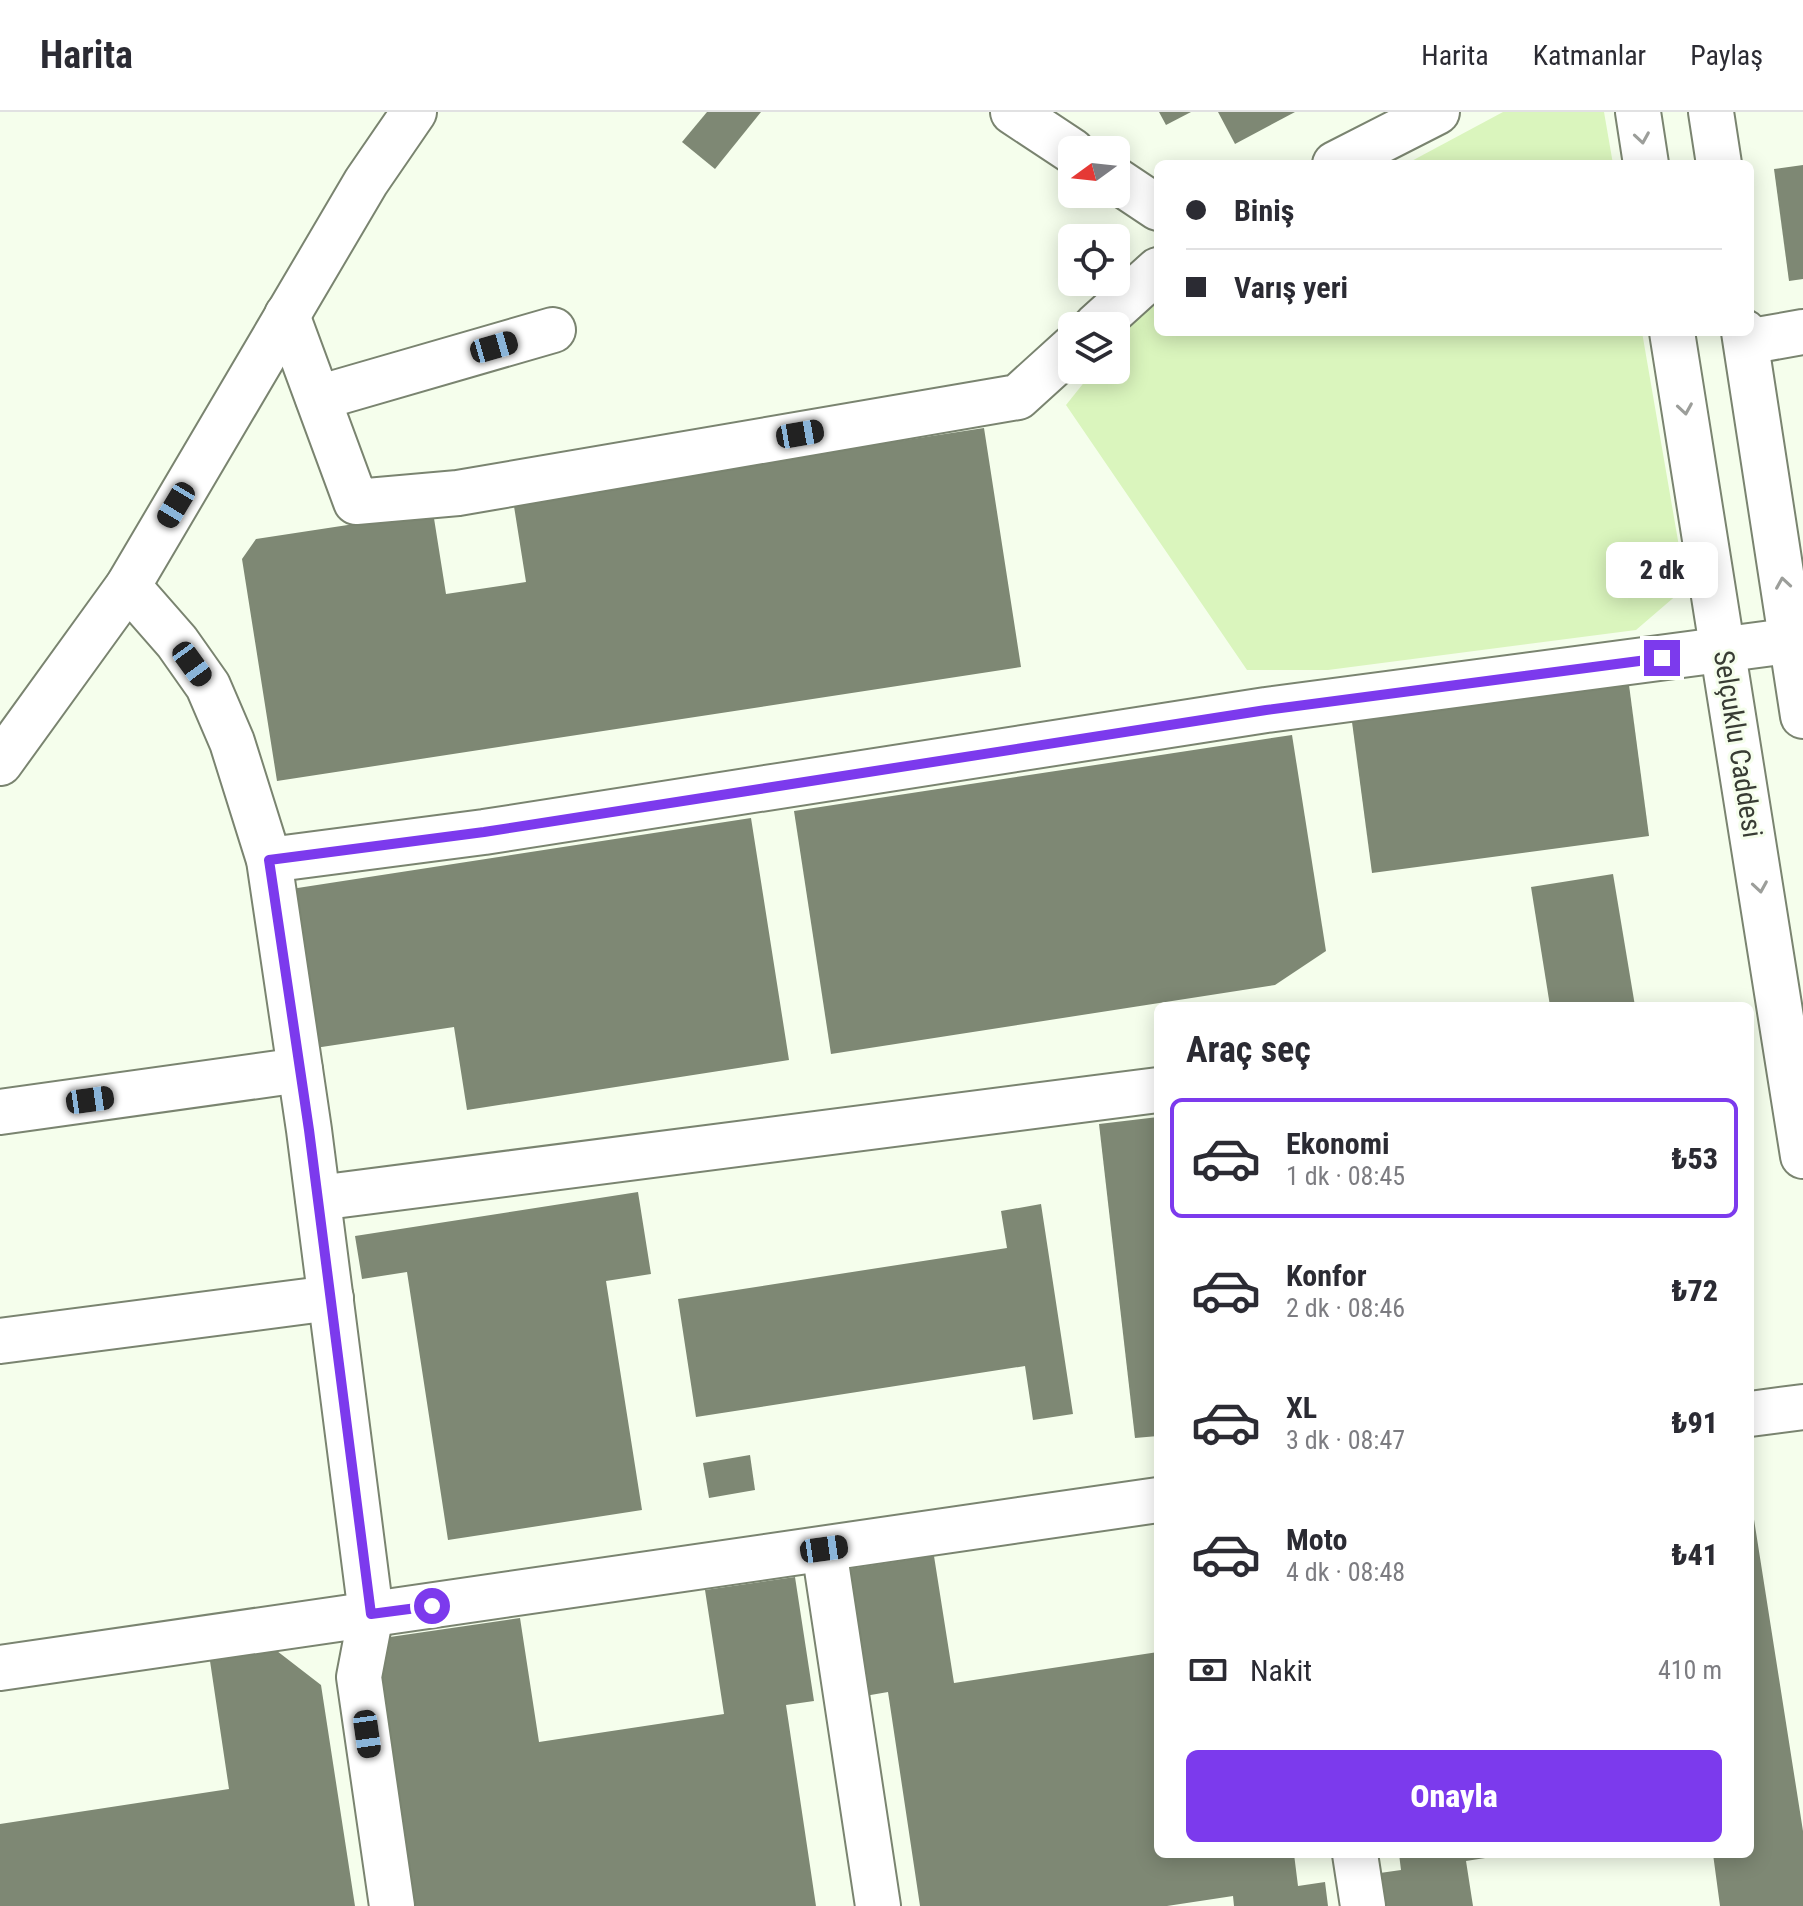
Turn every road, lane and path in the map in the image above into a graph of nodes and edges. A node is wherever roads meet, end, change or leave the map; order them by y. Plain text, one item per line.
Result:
1 (414, 112) edge
2 (1013, 112) edge
3 (1437, 112) edge
4 (1638, 112) edge
5 (1711, 112) edge
6 (1058, 142) edge
7 (1343, 160) edge
8 (1645, 160) edge
9 (1718, 160) edge
10 (1130, 189) edge
11 (1154, 205) edge
12 (1154, 274) edge
13 (1112, 312) edge
14 (287, 315) junction
15 (553, 330) dead end
16 (1803, 332) edge
17 (1673, 336) edge
18 (1745, 337) edge
19 (1058, 361) edge
20 (318, 398) junction
21 (128, 586) junction
22 (1797, 640) edge
23 (1723, 650) junction
24 (1803, 716) edge
25 (0, 763) edge
26 (269, 860) junction
27 (300, 1070) junction
28 (1154, 1091) edge
29 (0, 1112) edge
30 (1803, 1156) edge
31 (318, 1198) junction
32 (331, 1298) junction
33 (0, 1341) edge
34 (1803, 1407) edge
35 (1754, 1413) edge
36 (1154, 1501) edge
37 (824, 1549) junction
38 (371, 1614) junction
39 (0, 1668) edge
40 (1356, 1858) edge
41 (392, 1906) edge
42 (878, 1906) edge
43 (1363, 1906) edge

1 - 14 street
2 - 6 street
3 - 7 street
4 -> 8 street
5 - 9 street
10 - 11 street
12 - 13 street
14 - 20 street
14 - 21 street
15 - 20 street
16 - 18 street
17 -> 23 street, Selçuklu Caddesi
22 -> 18 street
19 - 20 street
21 - 25 street
21 - 26 street
22 - 23 street
22 - 24 street
23 - 26 street
23 -> 30 street, Selçuklu Caddesi
26 - 27 street
27 - 29 street
27 - 31 street
28 - 31 street
31 - 32 street
32 - 33 street
32 - 38 street
34 - 35 street
36 - 37 street
37 - 38 street
37 - 42 street
38 - 39 street
38 - 41 street
40 - 43 street

